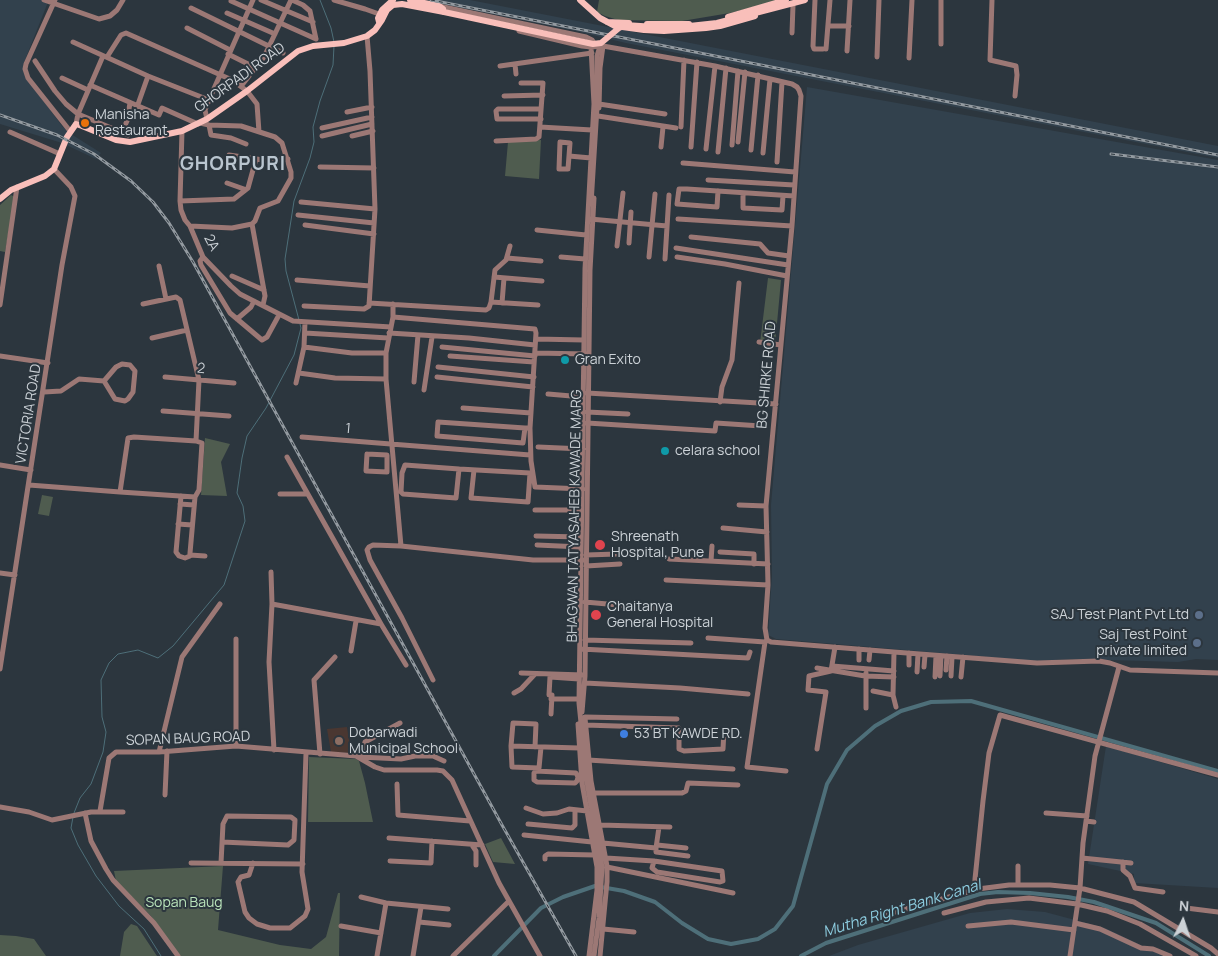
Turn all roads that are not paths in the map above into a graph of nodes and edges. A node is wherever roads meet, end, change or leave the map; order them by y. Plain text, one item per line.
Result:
1 (44, 0) edge
2 (123, 0) edge
3 (253, 0) edge
4 (262, 0) edge
5 (292, 0) edge
6 (334, 0) edge
7 (410, 0) edge
8 (580, 0) edge
9 (786, 0) edge
10 (804, 0) edge
11 (810, 0) edge
12 (815, 0) edge
13 (830, 0) edge
14 (850, 0) edge
15 (879, 0) edge
16 (912, 0) edge
17 (941, 0) edge
18 (992, 0) edge
19 (54, 1) edge
20 (231, 1) edge
21 (393, 2) edge
22 (795, 2) edge
23 (191, 8) dead end
24 (249, 9) junction
25 (286, 10) junction
26 (441, 10) junction
27 (227, 13) dead end
28 (379, 14) junction
29 (244, 20) junction
30 (313, 22) junction
31 (380, 22) junction
32 (605, 22) junction
33 (280, 23) junction
34 (828, 26) junction
35 (849, 26) junction
36 (187, 28) dead end
37 (239, 31) junction
38 (792, 32) dead end
39 (275, 34) junction
40 (367, 36) junction
41 (73, 42) dead end
42 (941, 44) dead end
43 (269, 46) junction
44 (597, 47) junction
45 (847, 51) dead end
46 (229, 52) junction
47 (283, 53) dead end
48 (105, 56) junction
49 (877, 57) dead end
50 (909, 58) dead end
51 (684, 60) junction
52 (35, 61) dead end
53 (697, 62) junction
54 (515, 64) junction
55 (500, 66) dead end
56 (715, 66) junction
57 (256, 68) junction
58 (726, 68) junction
59 (738, 71) junction
60 (745, 72) junction
61 (220, 74) junction
62 (516, 74) dead end
63 (758, 75) junction
64 (148, 76) junction
65 (62, 78) dead end
66 (770, 79) junction
67 (782, 82) junction
68 (521, 83) dead end
69 (242, 86) junction
70 (89, 88) junction
71 (247, 91) junction
72 (542, 95) junction
73 (504, 96) dead end
74 (1015, 96) dead end
75 (209, 100) junction
76 (130, 104) junction
77 (599, 104) junction
78 (137, 107) junction
79 (372, 107) junction
80 (541, 109) junction
81 (347, 112) dead end
82 (78, 114) junction
83 (665, 114) dead end
84 (372, 116) junction
85 (598, 116) junction
86 (541, 119) junction
87 (208, 122) junction
88 (76, 124) junction
89 (199, 124) junction
90 (372, 124) junction
91 (540, 127) junction
92 (663, 127) junction
93 (322, 128) dead end
94 (592, 130) junction
95 (70, 131) junction
96 (182, 131) junction
97 (373, 131) junction
98 (10, 132) dead end
99 (122, 132) junction
100 (259, 132) junction
101 (128, 134) dead end
102 (322, 136) dead end
103 (352, 136) dead end
104 (496, 141) dead end
105 (738, 142) dead end
106 (246, 144) dead end
107 (732, 145) dead end
108 (691, 147) dead end
109 (661, 148) dead end
110 (706, 149) dead end
111 (751, 150) dead end
112 (718, 152) dead end
113 (763, 153) dead end
114 (60, 154) junction
115 (229, 155) dead end
116 (569, 156) junction
117 (591, 158) junction
118 (256, 159) junction
119 (288, 160) junction
120 (777, 162) dead end
121 (683, 163) dead end
122 (320, 167) dead end
123 (374, 168) junction
124 (54, 169) junction
125 (795, 172) junction
126 (708, 180) dead end
127 (227, 183) dead end
128 (794, 185) junction
129 (14, 188) junction
130 (244, 190) junction
131 (718, 191) junction
132 (0, 193) edge
133 (623, 193) dead end
134 (743, 193) junction
135 (655, 194) dead end
136 (669, 194) dead end
137 (783, 196) junction
138 (794, 196) junction
139 (0, 199) edge
140 (180, 201) junction
141 (301, 202) dead end
142 (375, 209) junction
143 (630, 212) dead end
144 (298, 215) dead end
145 (591, 218) junction
146 (678, 219) dead end
147 (620, 222) junction
148 (374, 223) junction
149 (630, 223) junction
150 (252, 224) junction
151 (652, 224) junction
152 (306, 225) dead end
153 (190, 226) junction
154 (667, 226) junction
155 (792, 226) junction
156 (537, 230) dead end
157 (374, 234) junction
158 (586, 235) junction
159 (691, 237) dead end
160 (629, 243) dead end
161 (510, 246) dead end
162 (618, 246) dead end
163 (676, 248) dead end
164 (789, 256) junction
165 (203, 257) junction
166 (561, 257) dead end
167 (649, 257) dead end
168 (677, 257) dead end
169 (507, 258) junction
170 (585, 259) junction
171 (665, 259) dead end
172 (541, 261) dead end
173 (788, 265) junction
174 (159, 266) dead end
175 (232, 276) dead end
176 (494, 276) junction
177 (787, 276) junction
178 (504, 278) junction
179 (297, 280) dead end
180 (542, 281) dead end
181 (739, 284) dead end
182 (370, 286) junction
183 (264, 290) junction
184 (166, 299) junction
185 (254, 301) junction
186 (491, 302) junction
187 (587, 302) junction
188 (369, 303) junction
189 (502, 303) junction
190 (143, 304) dead end
191 (393, 304) junction
192 (0, 305) edge
193 (263, 305) junction
194 (538, 305) dead end
195 (304, 306) dead end
196 (279, 315) junction
197 (393, 317) junction
198 (237, 319) junction
199 (304, 322) junction
200 (391, 327) junction
201 (187, 330) junction
202 (305, 333) junction
203 (418, 335) junction
204 (389, 336) junction
205 (432, 336) junction
206 (152, 338) dead end
207 (584, 340) junction
208 (536, 342) junction
209 (759, 342) dead end
210 (781, 345) junction
211 (304, 347) junction
212 (442, 347) dead end
213 (386, 353) junction
214 (535, 354) junction
215 (587, 354) junction
216 (0, 356) edge
217 (450, 356) dead end
218 (534, 362) junction
219 (48, 364) junction
220 (438, 367) dead end
221 (299, 373) junction
222 (534, 376) junction
223 (165, 377) dead end
224 (437, 377) dead end
225 (386, 379) junction
226 (199, 380) junction
227 (104, 381) junction
228 (414, 382) dead end
229 (234, 383) dead end
230 (296, 383) dead end
231 (533, 387) junction
232 (424, 390) dead end
233 (44, 392) junction
234 (548, 394) dead end
235 (584, 394) junction
236 (720, 402) junction
237 (776, 404) junction
238 (463, 408) dead end
239 (163, 412) dead end
240 (587, 412) junction
241 (530, 413) junction
242 (197, 414) junction
243 (628, 414) dead end
244 (229, 416) dead end
245 (587, 423) junction
246 (761, 426) dead end
247 (527, 428) junction
248 (302, 436) dead end
249 (196, 441) junction
250 (392, 444) junction
251 (538, 447) dead end
252 (584, 449) junction
253 (530, 455) junction
254 (287, 457) dead end
255 (0, 465) edge
256 (391, 466) junction
257 (459, 469) junction
258 (31, 470) junction
259 (474, 470) junction
260 (533, 473) junction
261 (29, 485) junction
262 (529, 487) junction
263 (535, 487) junction
264 (584, 489) junction
265 (120, 492) junction
266 (280, 494) dead end
267 (307, 494) junction
268 (181, 496) junction
269 (195, 497) junction
270 (180, 504) junction
271 (194, 505) junction
272 (739, 505) dead end
273 (766, 506) junction
274 (535, 510) dead end
275 (582, 510) junction
276 (178, 524) junction
277 (192, 525) junction
278 (723, 528) dead end
279 (767, 532) junction
280 (536, 536) dead end
281 (581, 538) junction
282 (537, 545) dead end
283 (401, 546) junction
284 (712, 546) dead end
285 (581, 547) junction
286 (720, 552) dead end
287 (617, 554) dead end
288 (190, 555) junction
289 (206, 556) dead end
290 (669, 559) dead end
291 (585, 560) junction
292 (711, 562) junction
293 (620, 564) dead end
294 (754, 564) junction
295 (768, 564) junction
296 (271, 572) dead end
297 (0, 573) edge
298 (15, 575) junction
299 (666, 580) dead end
300 (768, 585) junction
301 (585, 602) junction
302 (220, 604) dead end
303 (272, 604) junction
304 (663, 609) dead end
305 (356, 621) junction
306 (582, 623) junction
307 (381, 624) junction
308 (708, 638) dead end
309 (236, 639) dead end
310 (585, 640) junction
311 (766, 641) junction
312 (691, 643) dead end
313 (835, 647) junction
314 (582, 649) junction
315 (860, 649) junction
316 (870, 650) junction
317 (351, 651) dead end
318 (750, 652) dead end
319 (894, 652) junction
320 (909, 653) junction
321 (918, 654) junction
322 (925, 654) junction
323 (944, 656) junction
324 (335, 657) dead end
325 (963, 658) junction
326 (859, 660) dead end
327 (869, 660) dead end
328 (908, 665) dead end
329 (406, 666) dead end
330 (924, 667) dead end
331 (1119, 667) junction
332 (818, 668) dead end
333 (831, 668) junction
334 (0, 669) edge
335 (946, 670) dead end
336 (917, 672) dead end
337 (866, 673) junction
338 (1218, 673) edge
339 (521, 674) dead end
340 (535, 674) junction
341 (894, 674) junction
342 (581, 676) junction
343 (937, 676) dead end
344 (951, 676) dead end
345 (543, 677) dead end
346 (550, 677) junction
347 (961, 677) dead end
348 (433, 680) dead end
349 (584, 683) junction
350 (872, 691) dead end
351 (514, 693) dead end
352 (748, 694) dead end
353 (893, 695) junction
354 (551, 699) junction
355 (580, 702) junction
356 (896, 707) dead end
357 (866, 708) dead end
358 (551, 714) dead end
359 (583, 716) junction
360 (677, 719) dead end
361 (400, 723) dead end
362 (585, 725) junction
363 (724, 730) dead end
364 (1098, 741) junction
365 (236, 746) junction
366 (511, 746) junction
367 (538, 747) junction
368 (579, 748) junction
369 (817, 749) dead end
370 (274, 750) junction
371 (167, 751) junction
372 (159, 752) junction
373 (306, 753) junction
374 (320, 754) junction
375 (361, 757) junction
376 (588, 760) junction
377 (444, 761) dead end
378 (733, 769) dead end
379 (786, 771) dead end
380 (1218, 775) edge
381 (580, 777) junction
382 (397, 784) dead end
383 (738, 785) dead end
384 (593, 792) junction
385 (165, 795) dead end
386 (0, 807) edge
387 (526, 808) dead end
388 (576, 810) junction
389 (100, 811) junction
390 (587, 811) junction
391 (123, 812) dead end
392 (83, 813) junction
393 (1046, 813) dead end
394 (1086, 819) junction
395 (470, 821) junction
396 (1094, 822) dead end
397 (528, 824) dead end
398 (600, 825) junction
399 (659, 826) junction
400 (670, 827) dead end
401 (295, 830) junction
402 (303, 831) junction
403 (524, 836) dead end
404 (389, 838) dead end
405 (432, 841) junction
406 (222, 842) junction
407 (592, 842) junction
408 (603, 843) junction
409 (472, 844) junction
410 (482, 845) junction
411 (656, 846) junction
412 (686, 848) dead end
413 (595, 855) junction
414 (688, 856) dead end
415 (606, 858) junction
416 (1082, 858) junction
417 (545, 859) dead end
418 (654, 860) junction
419 (390, 861) dead end
420 (1123, 862) junction
421 (222, 863) junction
422 (253, 863) junction
423 (1130, 863) dead end
424 (191, 864) dead end
425 (303, 864) junction
426 (476, 865) dead end
427 (1018, 866) dead end
428 (607, 867) junction
429 (1018, 885) junction
430 (978, 890) junction
431 (1080, 890) junction
432 (1163, 892) dead end
433 (733, 893) dead end
434 (361, 897) dead end
435 (509, 901) junction
436 (386, 903) junction
437 (1077, 903) junction
438 (421, 908) junction
439 (1186, 908) dead end
440 (1218, 908) edge
441 (448, 909) dead end
442 (1210, 912) junction
443 (1218, 912) edge
444 (944, 913) dead end
445 (884, 915) dead end
446 (419, 922) junction
447 (1075, 923) junction
448 (449, 925) dead end
449 (341, 926) dead end
450 (968, 926) dead end
451 (603, 929) junction
452 (1074, 930) junction
453 (634, 932) dead end
454 (381, 933) junction
455 (1218, 946) edge
456 (1211, 948) junction
457 (1218, 954) edge
458 (178, 956) edge
459 (377, 956) edge
460 (413, 956) edge
461 (453, 956) edge
462 (540, 956) edge
463 (589, 956) edge
464 (594, 956) edge
465 (600, 956) edge
466 (1070, 956) edge
467 (1170, 956) edge
468 (1196, 956) edge

1 - 19 street
2 - 19 street
3 - 24 street
4 - 25 street
5 - 25 street
5 - 30 street
6 - 28 street
7 - 26 main road
8 - 32 main road
9 - 32 main road
10 - 44 main road, bridge
11 - 22 main road
12 - 34 street
13 - 34 street
14 - 35 street
15 - 49 street
16 - 50 street
17 - 42 street
18 - 74 street
19 - 95 street
20 - 24 street
21 - 26 main road
21 - 28 main road
21 - 31 main road, GHORPADI ROAD
22 - 26 main road, bridge
22 - 32 main road
22 - 38 street
23 - 37 street
24 - 29 street
24 - 33 street
25 - 30 street
25 - 33 street
26 - 44 street, BG SHIRKE ROAD
26 - 44 main road, bridge
27 - 29 street
28 - 31 main road
29 - 37 street
29 - 39 street
30 - 33 street
31 - 40 main road, GHORPADI ROAD
33 - 39 street
34 - 35 street
35 - 45 street
36 - 46 street
37 - 43 street
37 - 46 street
39 - 43 street
40 - 71 main road, GHORPADI ROAD
40 - 79 street
41 - 48 street
43 - 47 street
43 - 57 street
44 - 51 street, BG SHIRKE ROAD
44 - 54 street
44 - 77 street, BHAGWAN TATYASAHEB KAWADE MARG
44 - 94 street, BHAGWAN TATYASAHEB KAWADE MARG
44 - 145 street, bridge
46 - 57 street
46 - 61 street
48 - 61 street
48 - 64 street
48 - 70 street
51 - 53 street, BG SHIRKE ROAD
51 - 92 street
52 - 82 street
53 - 56 street, BG SHIRKE ROAD
53 - 108 street
54 - 55 street
54 - 62 street
56 - 58 street, BG SHIRKE ROAD
56 - 110 street
57 - 69 street
58 - 59 street, BG SHIRKE ROAD
58 - 112 street
59 - 60 street, BG SHIRKE ROAD
59 - 107 street
60 - 63 street, BG SHIRKE ROAD
60 - 105 street
61 - 69 street
61 - 75 street
63 - 66 street, BG SHIRKE ROAD
63 - 111 street
64 - 75 street
64 - 78 street
65 - 70 street
66 - 67 street, BG SHIRKE ROAD
66 - 113 street
67 - 120 street
67 - 125 street, BG SHIRKE ROAD
68 - 72 street
69 - 71 street
70 - 76 street
70 - 82 street
71 - 87 main road, GHORPADI ROAD
71 - 100 street
72 - 73 street
72 - 80 street
75 - 87 street
76 - 78 street
76 - 99 street
77 - 83 street
77 - 85 street, BHAGWAN TATYASAHEB KAWADE MARG
78 - 89 street
79 - 81 street
79 - 84 street
80 - 86 street
80 - 86 street
82 - 88 street
82 - 99 street
84 - 90 street
84 - 93 street
85 - 92 street
85 - 145 street, BHAGWAN TATYASAHEB KAWADE MARG
86 - 91 street
87 - 89 main road, GHORPADI ROAD
87 - 100 street
87 - 106 street
88 - 95 main road
88 - 96 main road, GHORPADI ROAD
89 - 96 main road, GHORPADI ROAD
90 - 97 street
90 - 102 street
91 - 94 street
91 - 104 street
92 - 109 street
94 - 117 street, BHAGWAN TATYASAHEB KAWADE MARG
95 - 114 main road
96 - 140 street, 2A
97 - 103 street
97 - 123 street
98 - 114 street
99 - 101 street
100 - 119 street
114 - 124 main road
115 - 118 street
116 - 116 street
116 - 117 street
117 - 145 street, BHAGWAN TATYASAHEB KAWADE MARG
118 - 119 street
118 - 130 street
119 - 150 street
121 - 125 street
122 - 123 street
123 - 142 street
124 - 129 main road
124 - 219 street, VICTORIA ROAD
125 - 128 street, BG SHIRKE ROAD
126 - 128 street
127 - 130 street
128 - 138 street, BG SHIRKE ROAD
129 - 132 main road
129 - 139 main road
129 - 192 street
130 - 140 street
131 - 131 street
131 - 134 street
133 - 147 street
134 - 137 street
134 - 137 street
135 - 151 street
136 - 154 street
137 - 138 street
138 - 155 street, BG SHIRKE ROAD
140 - 153 street, 2A
141 - 142 street
142 - 148 street
143 - 149 street
144 - 148 street
145 - 147 street
145 - 158 street, BHAGWAN TATYASAHEB KAWADE MARG
145 - 187 street, BHAGWAN TATYASAHEB KAWADE MARG
146 - 155 street
147 - 149 street
147 - 162 street
148 - 157 street
149 - 151 street
149 - 160 street
150 - 153 street
150 - 183 street
151 - 154 street
151 - 167 street
152 - 157 street
153 - 165 street, 2A
154 - 171 street
155 - 164 street, BG SHIRKE ROAD
156 - 158 street
157 - 182 street
158 - 170 street, BHAGWAN TATYASAHEB KAWADE MARG
159 - 164 street
161 - 169 street
163 - 173 street
164 - 173 street, BG SHIRKE ROAD
165 - 185 street, 2A
165 - 198 street
166 - 170 street
168 - 177 street
169 - 172 street
169 - 176 street
170 - 187 street, BHAGWAN TATYASAHEB KAWADE MARG
173 - 177 street, BG SHIRKE ROAD
174 - 184 street
175 - 183 street
176 - 178 street
176 - 186 street
177 - 210 street, BG SHIRKE ROAD
178 - 180 street
178 - 189 street
179 - 182 street
181 - 236 street
182 - 188 street
183 - 193 street
184 - 190 street
184 - 201 street
185 - 193 street, 2A
185 - 198 street
186 - 189 street
186 - 191 street
187 - 207 street, BHAGWAN TATYASAHEB KAWADE MARG
187 - 215 street, BHAGWAN TATYASAHEB KAWADE MARG
188 - 191 street
188 - 195 street
189 - 194 street
191 - 197 street
193 - 196 street, 2A
196 - 198 street
196 - 199 street, 2A
197 - 200 street
197 - 208 street
199 - 200 street, 2A
199 - 202 street
200 - 204 street
201 - 206 street
201 - 226 street
202 - 204 street
202 - 211 street
203 - 204 street
203 - 205 street
203 - 228 street
204 - 213 street
205 - 208 street
205 - 232 street
207 - 208 street
207 - 215 street, BHAGWAN TATYASAHEB KAWADE MARG
208 - 214 street
209 - 210 street
210 - 237 street, BG SHIRKE ROAD
211 - 213 street
211 - 221 street
212 - 214 street
213 - 225 street
214 - 215 street
214 - 218 street
215 - 235 street, BHAGWAN TATYASAHEB KAWADE MARG
216 - 219 street
217 - 218 street
218 - 222 street
219 - 233 street, VICTORIA ROAD
220 - 222 street
221 - 225 street
221 - 230 street
222 - 231 street
223 - 226 street, 2
224 - 231 street
225 - 250 street
226 - 229 street, 2
226 - 242 street
227 - 227 street
227 - 233 street
231 - 241 street
233 - 258 street, VICTORIA ROAD
234 - 235 street
235 - 236 street
235 - 240 street, BHAGWAN TATYASAHEB KAWADE MARG
235 - 252 street, BHAGWAN TATYASAHEB KAWADE MARG
236 - 237 street
237 - 273 street, BG SHIRKE ROAD
238 - 241 street
239 - 242 street
240 - 243 street
240 - 245 street, BHAGWAN TATYASAHEB KAWADE MARG
241 - 247 street
242 - 244 street
242 - 249 street
245 - 246 street
245 - 252 street, BHAGWAN TATYASAHEB KAWADE MARG
247 - 247 street
247 - 253 street
248 - 250 street, 1
249 - 265 street
249 - 269 street
250 - 253 street, 1
250 - 256 street
251 - 252 street
252 - 264 street, BHAGWAN TATYASAHEB KAWADE MARG
253 - 260 street
254 - 267 street
255 - 258 street
256 - 256 street
256 - 260 street
256 - 283 street
257 - 257 street
257 - 259 street
258 - 261 street, VICTORIA ROAD
259 - 262 street
259 - 262 street
260 - 263 street
261 - 265 street
261 - 298 street, VICTORIA ROAD
262 - 263 street
263 - 264 street
264 - 275 street, BHAGWAN TATYASAHEB KAWADE MARG
264 - 291 street, BHAGWAN TATYASAHEB KAWADE MARG
265 - 268 street
266 - 267 street
267 - 307 street
268 - 269 street
268 - 270 street
269 - 271 street
270 - 271 street
270 - 276 street
271 - 277 street
272 - 273 street
273 - 279 street, BG SHIRKE ROAD
274 - 275 street
275 - 281 street, BHAGWAN TATYASAHEB KAWADE MARG
276 - 277 street
276 - 288 street
277 - 288 street
278 - 279 street
279 - 295 street, BG SHIRKE ROAD
280 - 281 street
281 - 285 street, BHAGWAN TATYASAHEB KAWADE MARG
282 - 285 street
283 - 291 street
283 - 348 street
284 - 292 street
285 - 291 street, BHAGWAN TATYASAHEB KAWADE MARG
286 - 294 street
287 - 291 street
288 - 289 street
290 - 292 street
291 - 293 street
291 - 301 street, BHAGWAN TATYASAHEB KAWADE MARG
291 - 306 street, BHAGWAN TATYASAHEB KAWADE MARG
292 - 294 street
294 - 295 street
295 - 300 street, BG SHIRKE ROAD
296 - 303 street
297 - 298 street
298 - 334 street, VICTORIA ROAD
299 - 300 street
300 - 311 street, BG SHIRKE ROAD
301 - 304 street
301 - 306 street, BHAGWAN TATYASAHEB KAWADE MARG
302 - 372 street
303 - 305 street
303 - 370 street
305 - 307 street
305 - 317 street
306 - 310 street, BHAGWAN TATYASAHEB KAWADE MARG
306 - 314 street, BHAGWAN TATYASAHEB KAWADE MARG
307 - 329 street
308 - 311 street
309 - 365 street
310 - 312 street
310 - 314 street, BHAGWAN TATYASAHEB KAWADE MARG
311 - 313 street
311 - 379 street, BG SHIRKE ROAD
313 - 315 street
313 - 333 street
314 - 318 street
314 - 342 street, BHAGWAN TATYASAHEB KAWADE MARG
315 - 316 street
315 - 326 street
316 - 319 street
316 - 327 street
319 - 320 street
319 - 341 street
320 - 321 street
320 - 328 street
321 - 322 street
321 - 336 street
322 - 323 street
322 - 330 street
323 - 325 street
323 - 335 street
323 - 343 street
323 - 344 street
324 - 374 street
325 - 331 street
325 - 347 street
331 - 338 street
331 - 364 street
332 - 333 street
333 - 337 street
333 - 369 street
337 - 341 street
337 - 357 street
339 - 340 street
340 - 342 street
340 - 351 street
341 - 353 street
342 - 346 street
342 - 349 street, BHAGWAN TATYASAHEB KAWADE MARG
342 - 355 street, BHAGWAN TATYASAHEB KAWADE MARG
345 - 346 street
346 - 354 street
349 - 352 street
349 - 355 street, BHAGWAN TATYASAHEB KAWADE MARG
350 - 353 street
353 - 356 street
354 - 355 street
354 - 358 street
355 - 359 street, BHAGWAN TATYASAHEB KAWADE MARG
355 - 368 street
359 - 360 street
359 - 362 street
359 - 464 street, BHAGWAN TATYASAHEB KAWADE MARG
361 - 375 street
362 - 363 street
362 - 376 street
364 - 380 street
364 - 394 street
364 - 430 street
365 - 370 street, SOPAN BAUG ROAD
365 - 371 street, SOPAN BAUG ROAD
366 - 367 street
366 - 367 street
366 - 367 street
367 - 368 street
368 - 381 street
370 - 373 street, SOPAN BAUG ROAD
371 - 372 street, SOPAN BAUG ROAD
371 - 385 street
372 - 389 street, SOPAN BAUG ROAD
373 - 374 street, SOPAN BAUG ROAD
373 - 402 street
374 - 375 street, SOPAN BAUG ROAD
375 - 377 street
375 - 395 street, SOPAN BAUG ROAD
376 - 378 street
376 - 384 street
381 - 381 street
381 - 390 street
382 - 395 street
383 - 384 street
384 - 398 street
386 - 392 street
387 - 388 street
388 - 390 street
388 - 397 street
389 - 391 street
389 - 392 street
390 - 407 street
392 - 458 street
393 - 394 street
394 - 396 street
394 - 416 street
395 - 410 street, SOPAN BAUG ROAD
398 - 399 street
398 - 408 street
399 - 400 street
399 - 411 street
401 - 402 street
401 - 406 street
401 - 406 street
402 - 425 street
403 - 407 street
404 - 405 street
405 - 409 street
405 - 419 street
406 - 421 street
407 - 413 street
408 - 411 street
408 - 415 street
409 - 410 street
409 - 426 street
410 - 435 street, SOPAN BAUG ROAD
411 - 412 street
411 - 414 street
413 - 417 street
413 - 463 street
415 - 418 street
415 - 428 street
416 - 420 street
416 - 431 street
418 - 418 street
420 - 423 street
420 - 432 street
421 - 422 street
421 - 424 street
422 - 425 street
422 - 425 street
427 - 429 street
428 - 433 street
428 - 451 street
429 - 430 street
429 - 431 street
430 - 445 street
431 - 437 street
431 - 456 street
434 - 436 street
435 - 461 street
435 - 462 street, SOPAN BAUG ROAD
436 - 438 street
436 - 454 street
437 - 444 street
437 - 447 street
437 - 468 street
438 - 441 street
438 - 446 street
439 - 442 street
440 - 442 street
442 - 443 street
446 - 448 street
446 - 460 street
447 - 452 street
447 - 467 street
449 - 454 street
450 - 452 street
451 - 453 street
451 - 465 street
452 - 466 street
454 - 459 street
455 - 456 street
456 - 457 street

